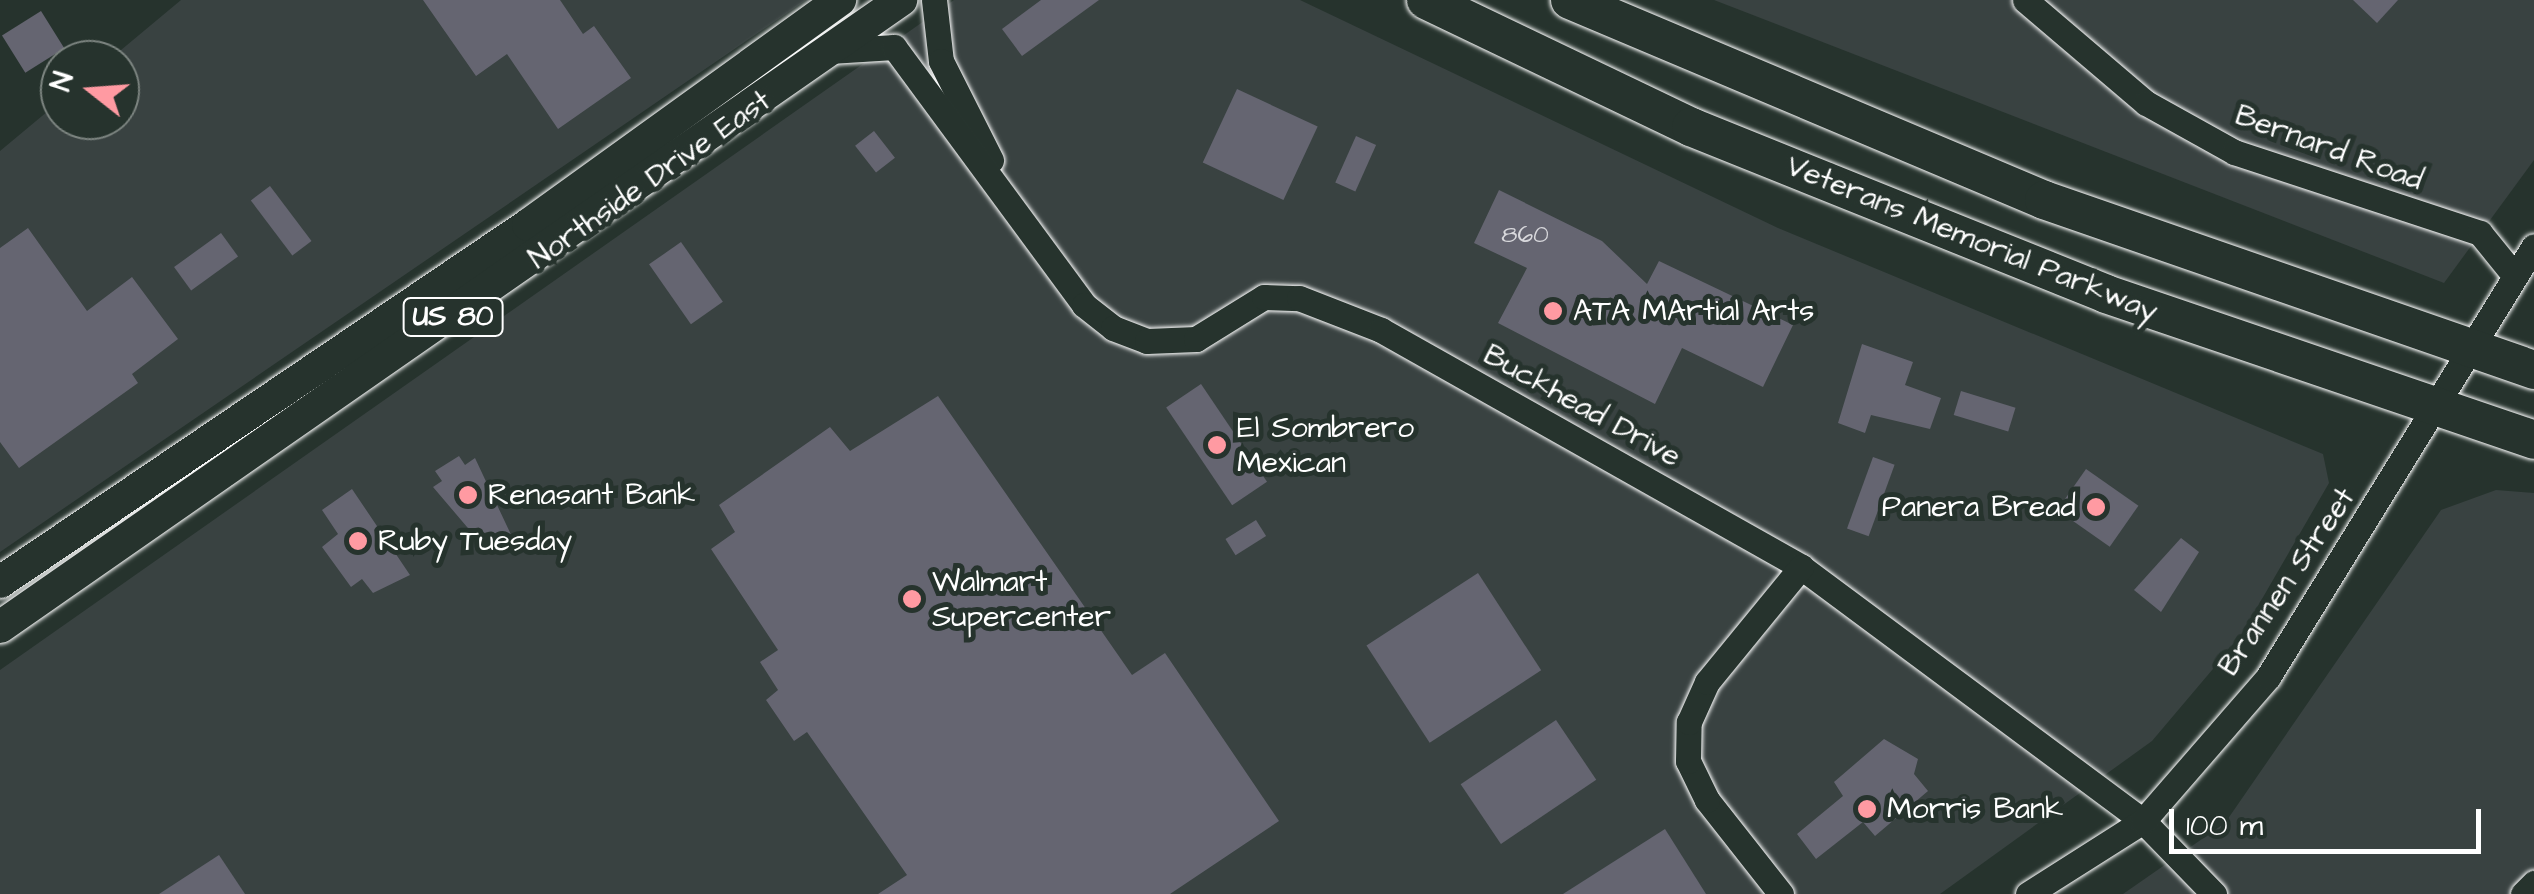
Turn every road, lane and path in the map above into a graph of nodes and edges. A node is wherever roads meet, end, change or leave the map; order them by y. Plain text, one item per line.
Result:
1 (840, 0) edge
2 (902, 0) edge
3 (934, 0) edge
4 (1426, 0) edge
5 (2025, 0) edge
6 (1580, 4) edge
7 (830, 51) junction
8 (995, 174) junction
9 (2534, 246) edge
10 (2514, 275) junction
11 (2470, 351) junction
12 (2534, 370) edge
13 (2436, 412) junction
14 (2534, 440) edge
15 (1801, 566) junction
16 (0, 582) edge
17 (0, 627) edge
18 (2144, 821) junction
19 (2534, 883) edge
20 (1781, 894) edge
21 (2028, 894) edge
22 (2214, 894) edge
23 (2523, 894) edge

1 - 16 main road, Northside Drive East / US 80
2 - 7 main road, Northside Drive East / US 80
3 - 8 street, Buckhead Drive
4 - 13 highway, Veterans Memorial Parkway
5 - 10 street, Bernard Road
6 - 11 highway, Veterans Memorial Parkway
7 - 8 street, Buckhead Drive
7 - 17 main road, Northside Drive East / US 80
8 - 15 street, Buckhead Drive
9 - 10 street, Brannen Street
10 - 11 street, Brannen Street
11 - 12 highway, Veterans Memorial Parkway
11 - 13 street, Brannen Street
13 - 14 highway, Veterans Memorial Parkway
13 - 18 street, Brannen Street
15 - 18 street, Buckhead Drive
15 - 20 street
18 - 21 street, Brannen Street
18 - 22 street, Buckhead Drive
19 - 23 street

